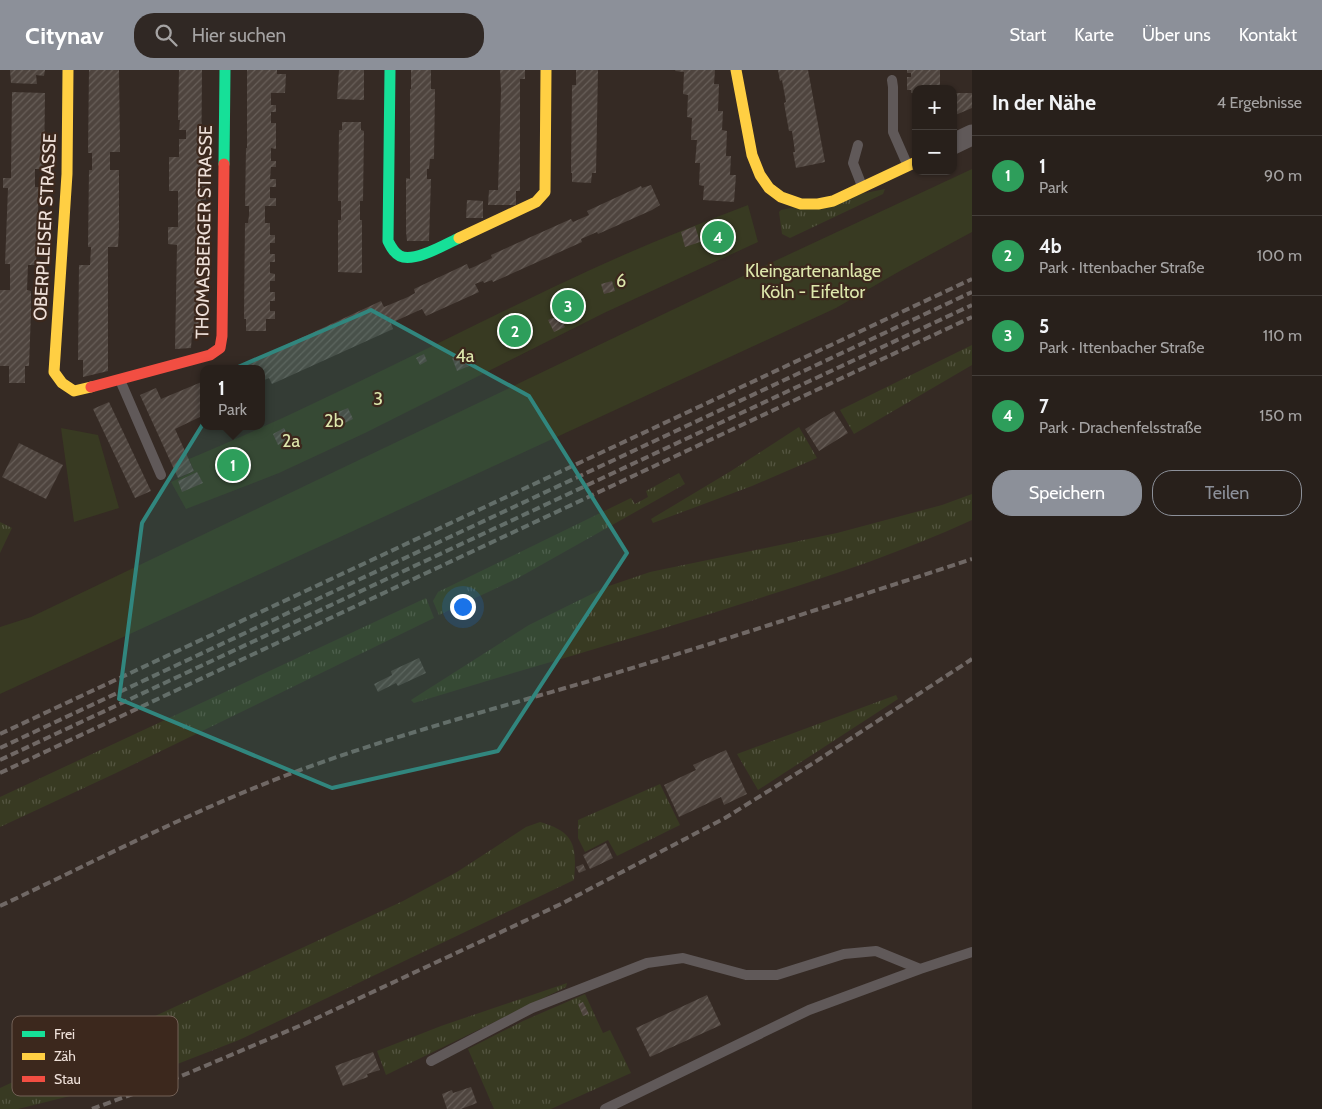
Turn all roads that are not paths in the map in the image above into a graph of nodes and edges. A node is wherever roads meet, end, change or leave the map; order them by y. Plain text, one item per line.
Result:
1 (68, 70) edge
2 (224, 70) edge
3 (390, 70) edge
4 (546, 70) edge
5 (736, 70) edge
6 (892, 80) dead end
7 (972, 135) edge
8 (957, 142) edge
9 (858, 145) dead end
10 (912, 163) edge
11 (863, 186) junction
12 (120, 379) junction
13 (62, 383) joint
14 (161, 475) dead end
15 (972, 952) edge
16 (920, 969) junction
17 (431, 1061) dead end
18 (605, 1109) edge

1 - 13 street, OBERPLEISER STRASSE
2 - 12 street, THOMASBERGER STRASSE
3 - 4 street
5 - 11 street
6 - 10 lane
7 - 8 street
9 - 11 lane
10 - 11 street
12 - 13 street, THOMASBERGER STRASSE
12 - 14 lane
15 - 16 lane
16 - 17 lane
16 - 18 lane

